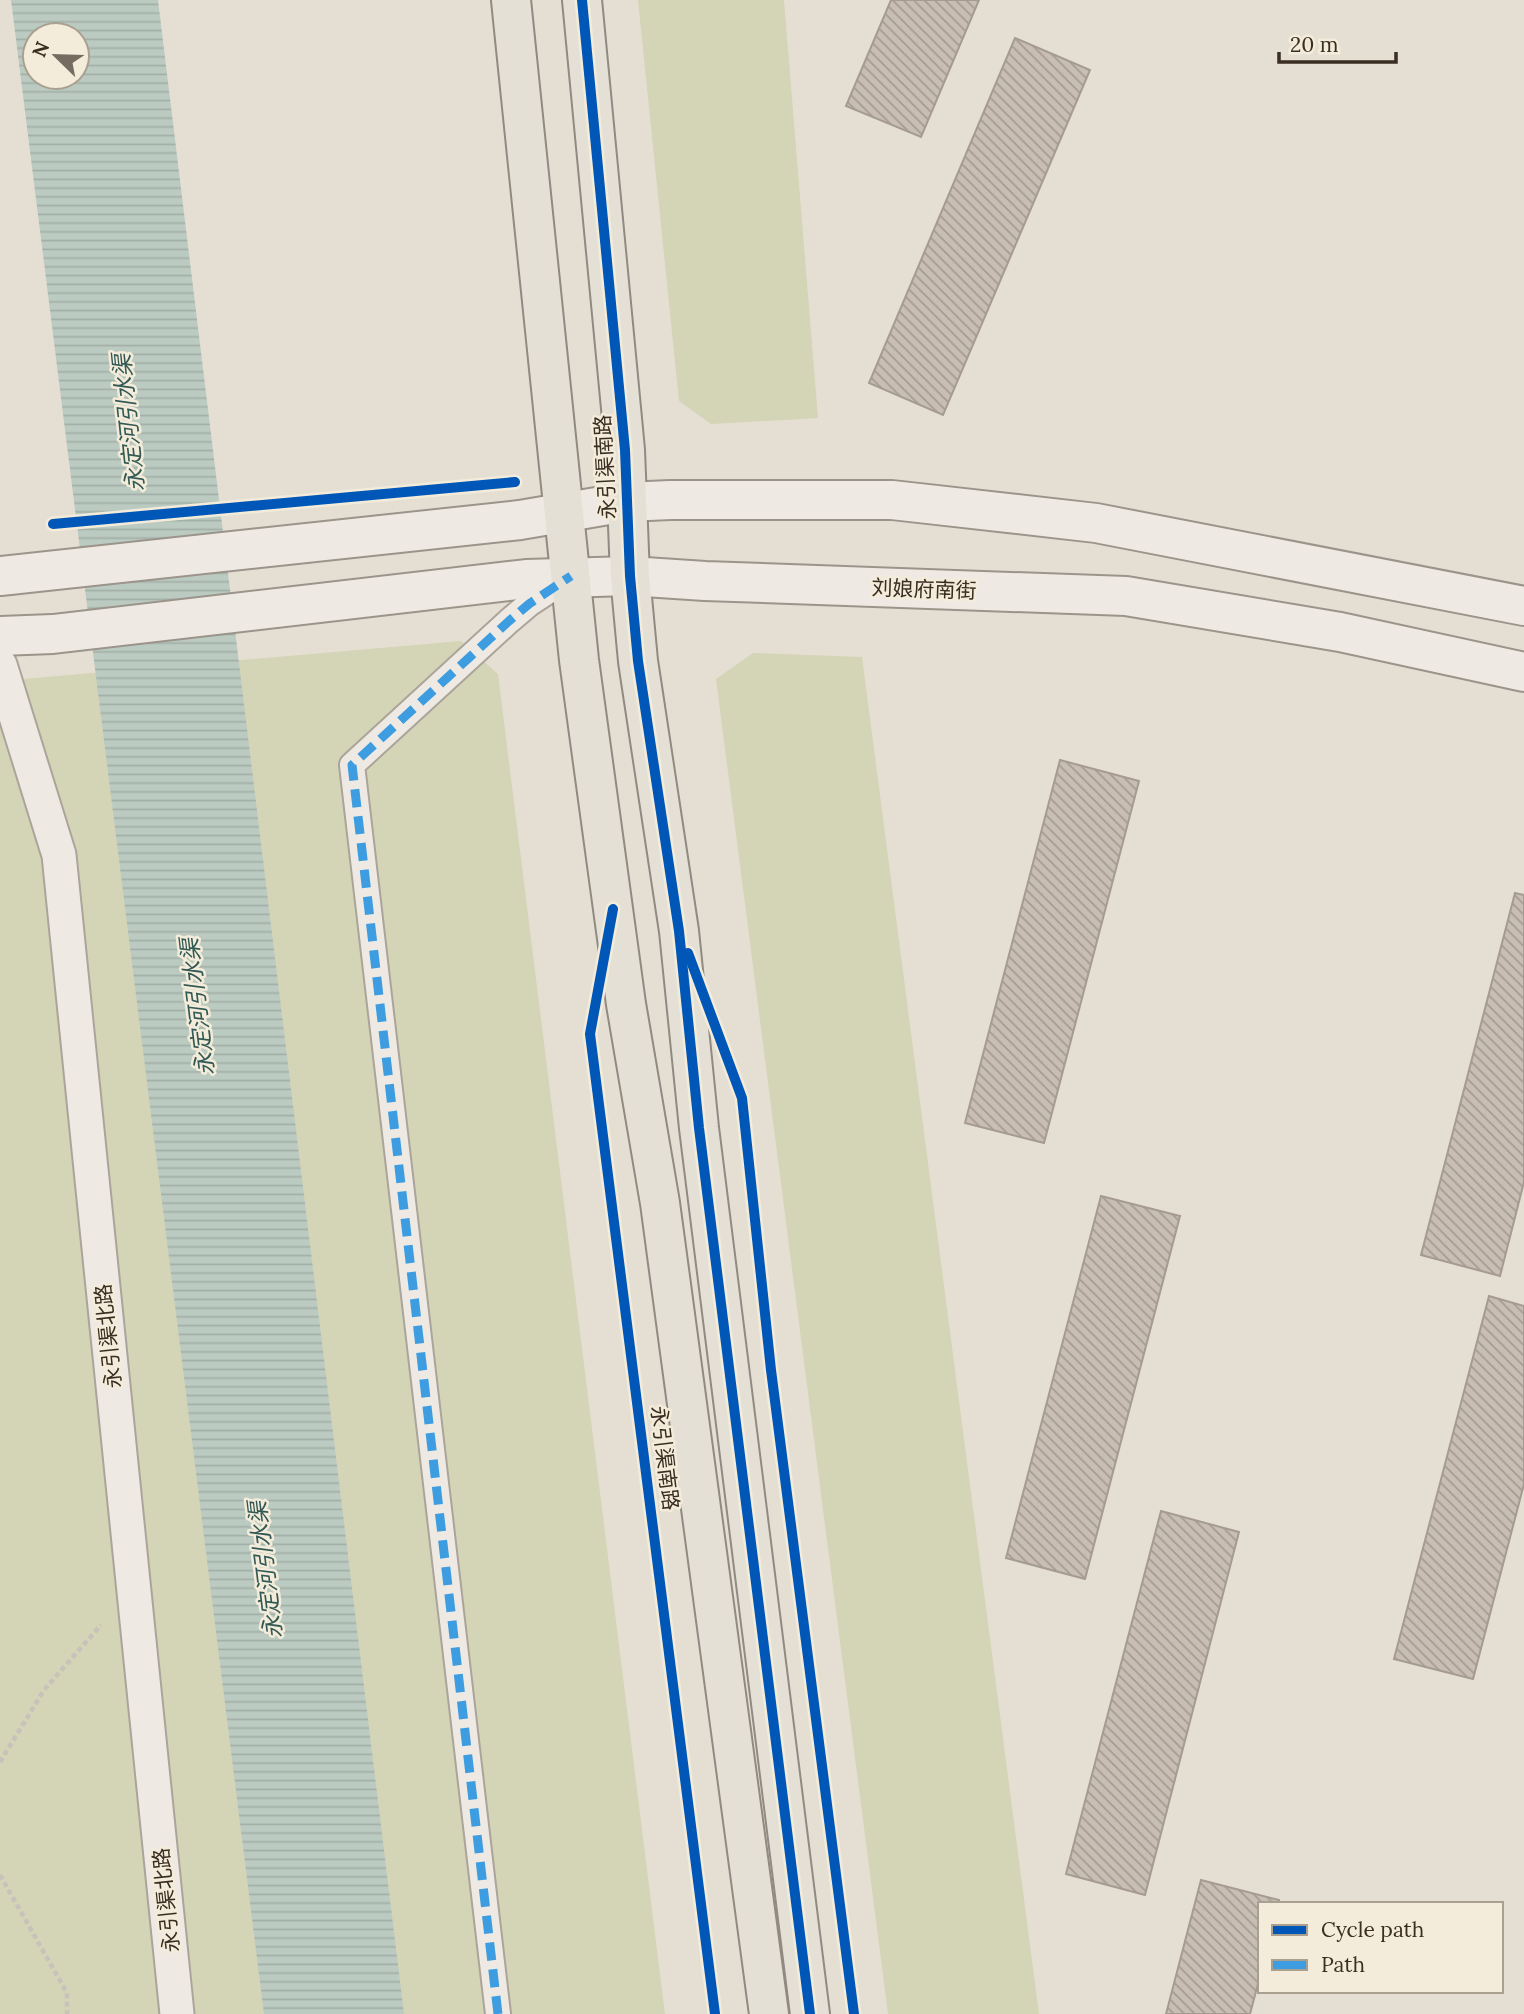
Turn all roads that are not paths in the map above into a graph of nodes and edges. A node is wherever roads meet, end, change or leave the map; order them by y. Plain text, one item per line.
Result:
1 (511, 0) edge
2 (582, 0) edge
3 (626, 502) junction
4 (565, 514) junction
5 (0, 576) edge
6 (571, 576) junction
7 (630, 576) junction
8 (1524, 606) edge
9 (0, 636) edge
10 (0, 665) edge
11 (1524, 672) edge
12 (177, 2014) edge
13 (498, 2014) edge
14 (769, 2014) edge
15 (810, 2014) edge

1 - 4 main road, 永引渠南路
2 - 3 main road, 永引渠南路
3 - 4 main road
3 - 7 main road, 永引渠南路
3 - 8 main road
4 - 5 main road
4 - 6 main road, 永引渠南路
6 - 7 main road, 刘娘府南街
6 - 9 main road, 刘娘府南街
6 - 13 street
6 - 14 main road, 永引渠南路
7 - 11 main road, 刘娘府南街
7 - 15 main road, 永引渠南路
10 - 12 street, 永引渠北路

